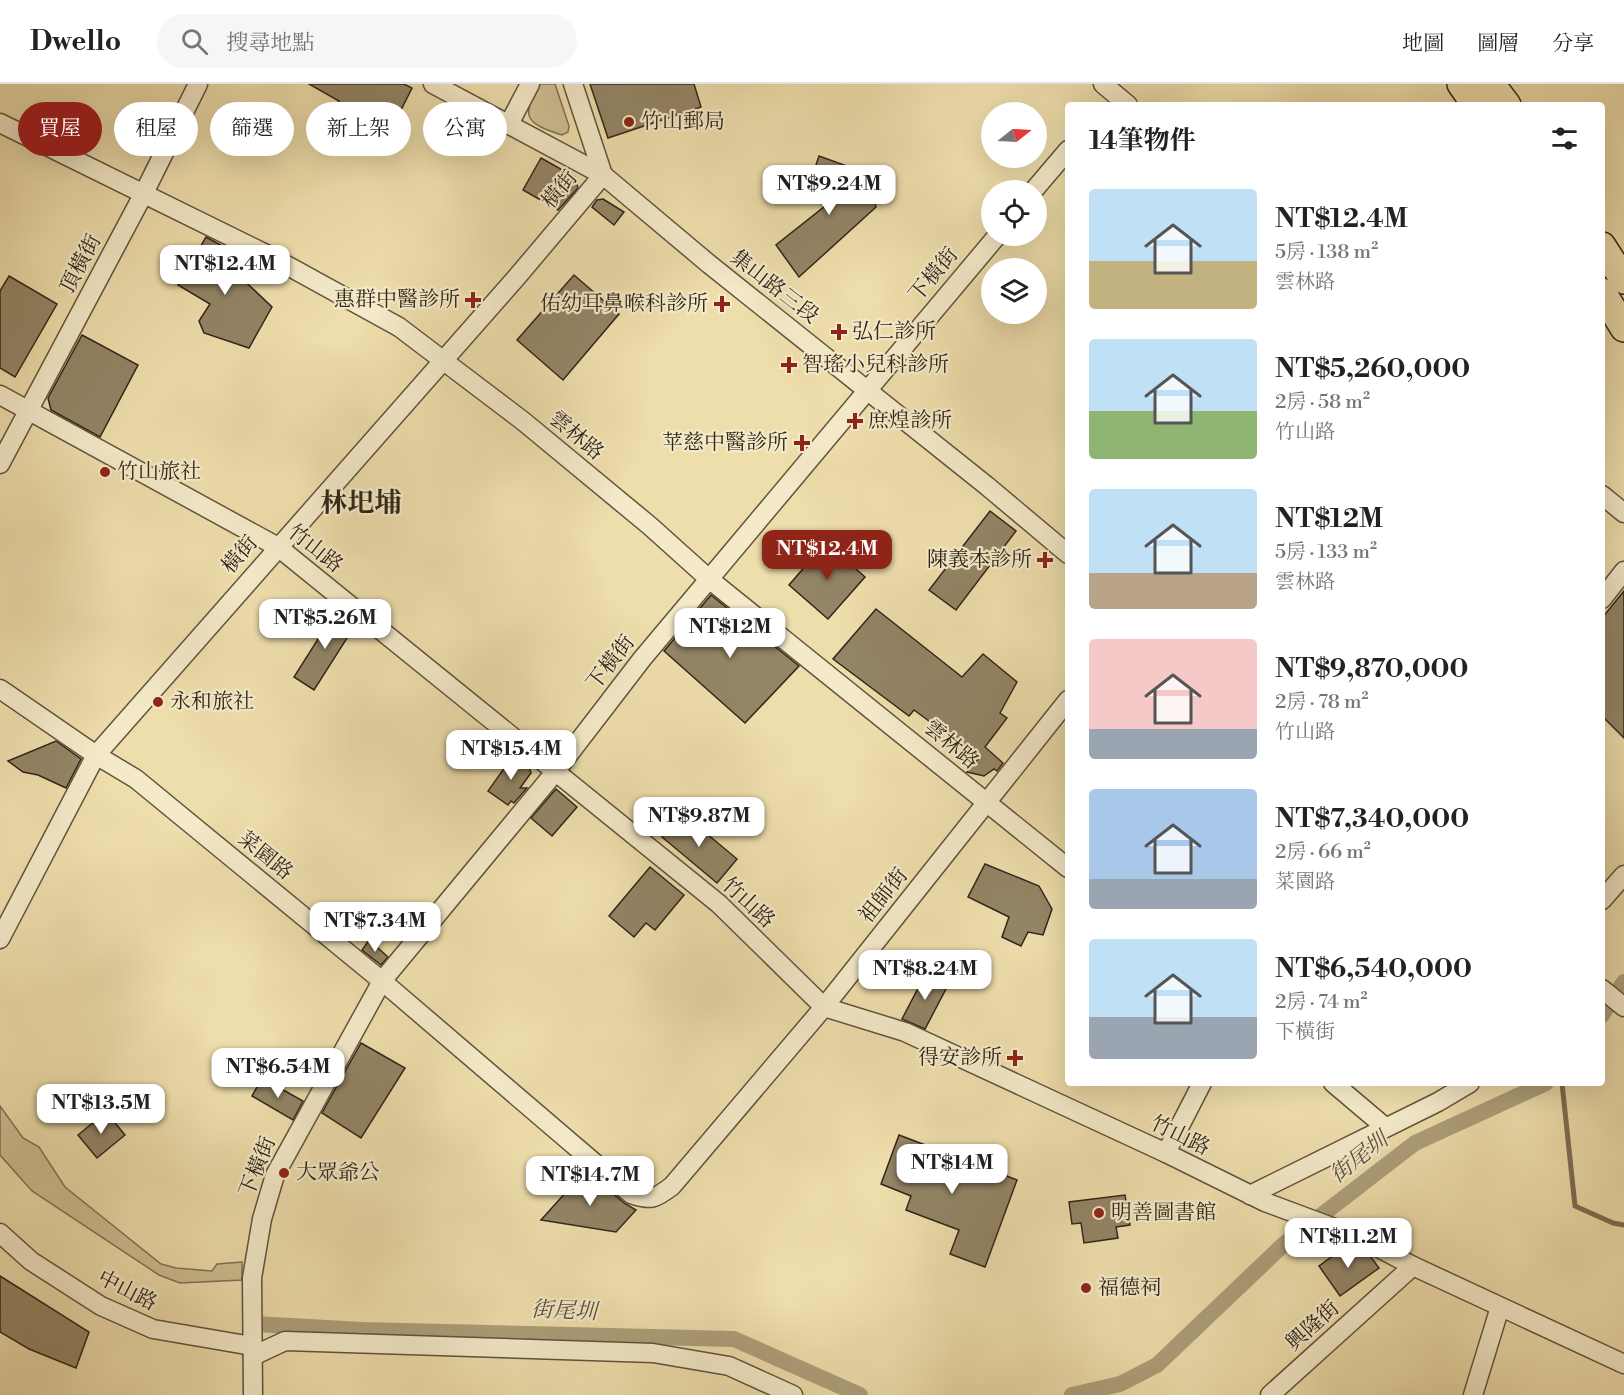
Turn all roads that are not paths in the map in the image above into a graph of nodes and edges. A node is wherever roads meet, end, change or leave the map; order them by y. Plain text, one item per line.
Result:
1 (198, 84) edge
2 (433, 84) edge
3 (530, 84) edge
4 (573, 84) edge
5 (1461, 84) edge
6 (1491, 84) edge
7 (1474, 102) edge
8 (1505, 102) edge
9 (0, 123) edge
10 (509, 124) junction
11 (1065, 154) edge
12 (603, 175) junction
13 (1042, 180) edge
14 (144, 194) junction
15 (989, 246) edge
16 (1605, 251) edge
17 (1624, 280) edge
18 (1605, 297) edge
19 (1624, 328) edge
20 (443, 360) junction
21 (867, 389) junction
22 (0, 395) edge
23 (28, 411) junction
24 (0, 464) edge
25 (1605, 497) edge
26 (1624, 513) edge
27 (278, 547) junction
28 (1065, 553) edge
29 (1624, 571) edge
30 (709, 579) junction
31 (1605, 595) edge
32 (0, 689) edge
33 (1065, 704) edge
34 (96, 755) junction
35 (556, 771) junction
36 (987, 804) junction
37 (1065, 866) edge
38 (1624, 875) edge
39 (1605, 897) edge
40 (0, 939) edge
41 (382, 981) junction
42 (1605, 991) edge
43 (824, 1006) junction
44 (1624, 1007) edge
45 (1200, 1086) edge
46 (1337, 1086) edge
47 (1465, 1086) edge
48 (1385, 1127) junction
49 (1166, 1153) junction
50 (1250, 1195) junction
51 (659, 1196) joint
52 (0, 1233) edge
53 (1413, 1266) junction
54 (1500, 1308) junction
55 (253, 1351) junction
56 (1624, 1364) edge
57 (253, 1395) edge
58 (793, 1395) edge
59 (1270, 1395) edge
60 (1473, 1395) edge

1 - 14 street, 頂橫街
2 - 10 street, 集山路三段
3 - 10 street
4 - 12 street
5 - 7 main road
6 - 8 main road
9 - 14 street, 雲林路
10 - 12 street, 集山路三段
11 - 13 street
12 - 20 street, 橫街
12 - 21 street, 集山路三段
14 - 20 street, 雲林路
14 - 23 street, 頂橫街
15 - 21 street, 下橫街
16 - 17 main road
18 - 19 main road
20 - 27 street, 橫街
20 - 30 street, 雲林路
21 - 28 street, 集山路三段
21 - 30 street, 下橫街
22 - 23 street, 竹山路
23 - 24 street, 頂橫街
23 - 27 street, 竹山路
25 - 26 street
27 - 34 street, 橫街
27 - 35 street, 竹山路
29 - 31 street
30 - 35 street, 下橫街
30 - 36 street, 雲林路
32 - 34 street, 菜園路
33 - 36 street, 祖師街
34 - 40 street, 橫街
34 - 41 street, 菜園路
35 - 41 street, 下橫街
35 - 43 street, 竹山路
36 - 37 street, 雲林路
36 - 43 street, 祖師街
38 - 39 street
41 - 51 street, 菜園路
41 - 55 street, 下橫街
42 - 44 street
43 - 49 street, 竹山路
43 - 51 street, 祖師街
45 - 49 street
46 - 48 street
47 - 48 street
48 - 50 street
49 - 50 street, 竹山路
50 - 53 street, 竹山路
52 - 55 street, 中山路
53 - 54 street
53 - 59 street, 興隆街
54 - 56 street
54 - 60 street
55 - 57 street
55 - 58 street

